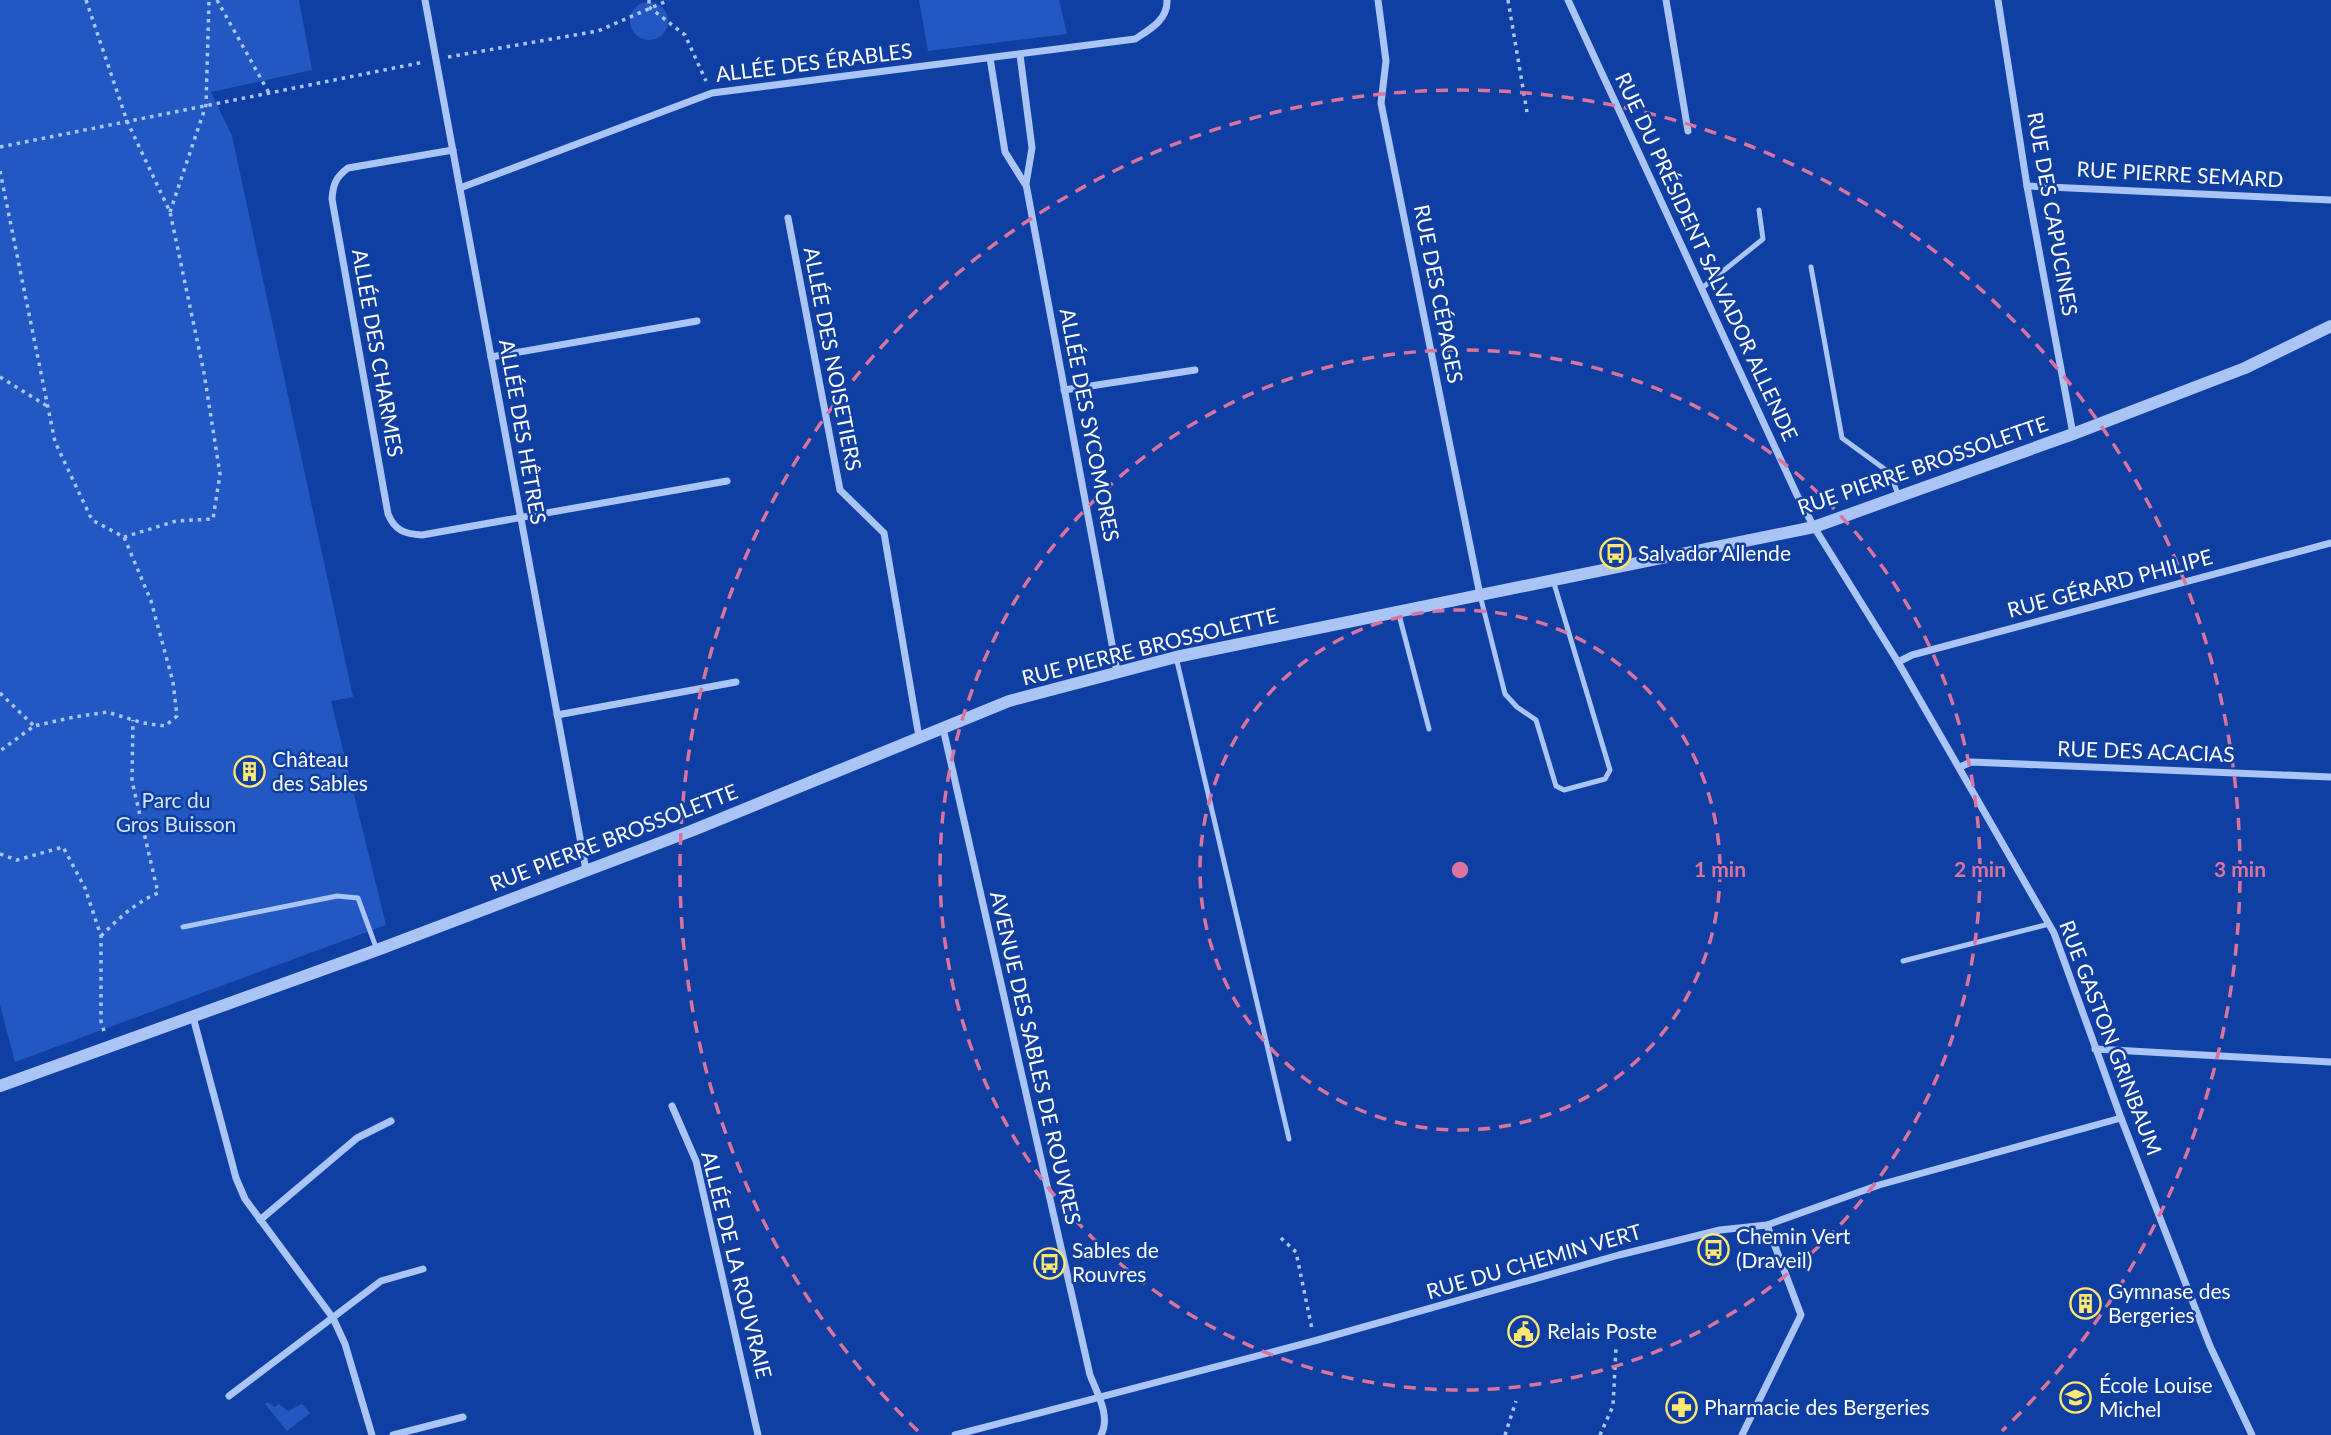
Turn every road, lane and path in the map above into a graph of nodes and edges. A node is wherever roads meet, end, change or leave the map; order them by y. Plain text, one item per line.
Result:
1 (86, 0) edge
2 (209, 0) edge
3 (217, 0) edge
4 (425, 0) edge
5 (649, 0) edge
6 (669, 0) edge
7 (1167, 0) edge
8 (1378, 0) edge
9 (1508, 0) edge
10 (1568, 0) edge
11 (1666, 0) edge
12 (1998, 0) edge
13 (649, 8) junction
14 (1020, 55) junction
15 (990, 58) junction
16 (436, 60) junction
17 (269, 93) junction
18 (712, 93) junction
19 (205, 105) junction
20 (1527, 112) dead end
21 (127, 121) junction
22 (1688, 131) dead end
23 (0, 147) edge
24 (453, 150) junction
25 (0, 171) edge
26 (1026, 184) junction
27 (2028, 186) junction
28 (460, 188) junction
29 (2331, 200) edge
30 (1759, 210) dead end
31 (170, 212) junction
32 (788, 218) dead end
33 (1811, 267) dead end
34 (1702, 288) junction
35 (697, 321) dead end
36 (2331, 326) edge
37 (491, 357) junction
38 (1195, 370) dead end
39 (0, 377) edge
40 (1064, 390) junction
41 (47, 406) junction
42 (2073, 434) junction
43 (727, 481) dead end
44 (1899, 497) junction
45 (519, 518) junction
46 (1814, 527) junction
47 (124, 537) junction
48 (2331, 543) edge
49 (1553, 579) junction
50 (1480, 595) junction
51 (1398, 611) junction
52 (1176, 657) junction
53 (1898, 662) junction
54 (1117, 671) junction
55 (736, 682) dead end
56 (0, 693) edge
57 (557, 716) junction
58 (133, 720) junction
59 (34, 726) junction
60 (943, 727) junction
61 (1429, 729) dead end
62 (919, 737) junction
63 (0, 751) edge
64 (1960, 767) junction
65 (2331, 777) edge
66 (0, 854) edge
67 (586, 870) junction
68 (2049, 924) junction
69 (183, 927) dead end
70 (101, 936) junction
71 (377, 950) junction
72 (1903, 961) dead end
73 (193, 1017) junction
74 (110, 1046) junction
75 (2095, 1049) junction
76 (2331, 1062) edge
77 (0, 1086) edge
78 (672, 1106) dead end
79 (2121, 1118) junction
80 (391, 1121) dead end
81 (1289, 1139) dead end
82 (260, 1220) junction
83 (1767, 1225) junction
84 (1281, 1238) dead end
85 (423, 1269) dead end
86 (333, 1318) junction
87 (1314, 1342) junction
88 (1616, 1348) dead end
89 (229, 1396) dead end
90 (1098, 1396) junction
91 (1516, 1401) dead end
92 (463, 1417) dead end
93 (372, 1435) edge
94 (393, 1435) edge
95 (758, 1435) edge
96 (955, 1435) edge
97 (1101, 1435) edge
98 (1505, 1435) edge
99 (1600, 1435) edge
100 (1742, 1435) edge
101 (2252, 1435) edge

1 - 21 path
2 - 19 path
3 - 17 path
4 - 16 street, ALLÉE DES HÊTRES
5 - 13 path
6 - 13 path
7 - 14 street, ALLÉE DES ÉRABLES
8 - 50 street, RUE DES CÉPAGES
9 - 20 path
10 - 34 street, RUE DU PRÉSIDENT SALVADOR ALLENDE
11 - 22 street
12 - 27 street, RUE DES CAPUCINES
13 - 16 path
13 - 18 path
14 - 15 street, ALLÉE DES ÉRABLES
14 - 26 street, ALLÉE DES SYCOMORES
15 - 18 street, ALLÉE DES ÉRABLES
15 - 26 street, ALLÉE DES SYCOMORES
16 - 17 path
16 - 24 street, ALLÉE DES HÊTRES
17 - 19 path
18 - 28 street, ALLÉE DES ÉRABLES
19 - 21 path
19 - 31 path
21 - 23 path
21 - 31 path
24 - 28 street, ALLÉE DES HÊTRES
24 - 45 street, ALLÉE DES CHARMES
25 - 41 path
26 - 40 street, ALLÉE DES SYCOMORES
27 - 29 street, RUE PIERRE SEMARD
27 - 42 street, RUE DES CAPUCINES
28 - 37 street, ALLÉE DES HÊTRES
30 - 34 lane
31 - 47 path
32 - 62 street, ALLÉE DES NOISETIERS
33 - 44 lane
34 - 46 street, RUE DU PRÉSIDENT SALVADOR ALLENDE
35 - 37 street
36 - 42 street, RUE PIERRE BROSSOLETTE
37 - 45 street, ALLÉE DES HÊTRES
38 - 40 street
39 - 41 path
40 - 54 street, ALLÉE DES SYCOMORES
41 - 47 path
42 - 44 street, RUE PIERRE BROSSOLETTE
43 - 45 street, ALLÉE DES CHARMES
44 - 46 street, RUE PIERRE BROSSOLETTE
45 - 57 street, ALLÉE DES HÊTRES
46 - 49 street, RUE PIERRE BROSSOLETTE
46 - 53 street, RUE GASTON GRINBAUM
47 - 58 path
48 - 53 street, RUE GÉRARD PHILIPE
49 - 50 street, RUE PIERRE BROSSOLETTE
49 - 50 lane
50 - 51 street, RUE PIERRE BROSSOLETTE
51 - 52 street, RUE PIERRE BROSSOLETTE
51 - 61 lane
52 - 54 street, RUE PIERRE BROSSOLETTE
52 - 81 lane
53 - 64 street, RUE GASTON GRINBAUM
54 - 60 street, RUE PIERRE BROSSOLETTE
55 - 57 street
56 - 59 path
57 - 67 street, ALLÉE DES HÊTRES
58 - 59 path
58 - 70 path
59 - 63 path
60 - 62 street, RUE PIERRE BROSSOLETTE
60 - 90 street, AVENUE DES SABLES DE ROUVRES
62 - 67 street, RUE PIERRE BROSSOLETTE
64 - 65 street, RUE DES ACACIAS
64 - 68 street, RUE GASTON GRINBAUM
66 - 70 path
67 - 71 street, RUE PIERRE BROSSOLETTE
68 - 72 lane
68 - 75 street, RUE GASTON GRINBAUM
69 - 71 lane
70 - 74 path
71 - 73 street, RUE PIERRE BROSSOLETTE
73 - 74 street, RUE PIERRE BROSSOLETTE
73 - 82 street
74 - 77 street, RUE PIERRE BROSSOLETTE
75 - 76 street
75 - 79 street, RUE GASTON GRINBAUM
78 - 95 street, ALLÉE DE LA ROUVRAIE
79 - 83 street, RUE DU CHEMIN VERT
79 - 101 street, RUE GASTON GRINBAUM
80 - 82 street
82 - 86 street
83 - 87 street, RUE DU CHEMIN VERT
83 - 100 street
84 - 87 path
85 - 86 street
86 - 89 street
86 - 93 street
87 - 90 street, RUE DU CHEMIN VERT
88 - 99 path
90 - 96 street, RUE DU CHEMIN VERT
90 - 97 street, AVENUE DES SABLES DE ROUVRES
91 - 98 path
92 - 94 street

